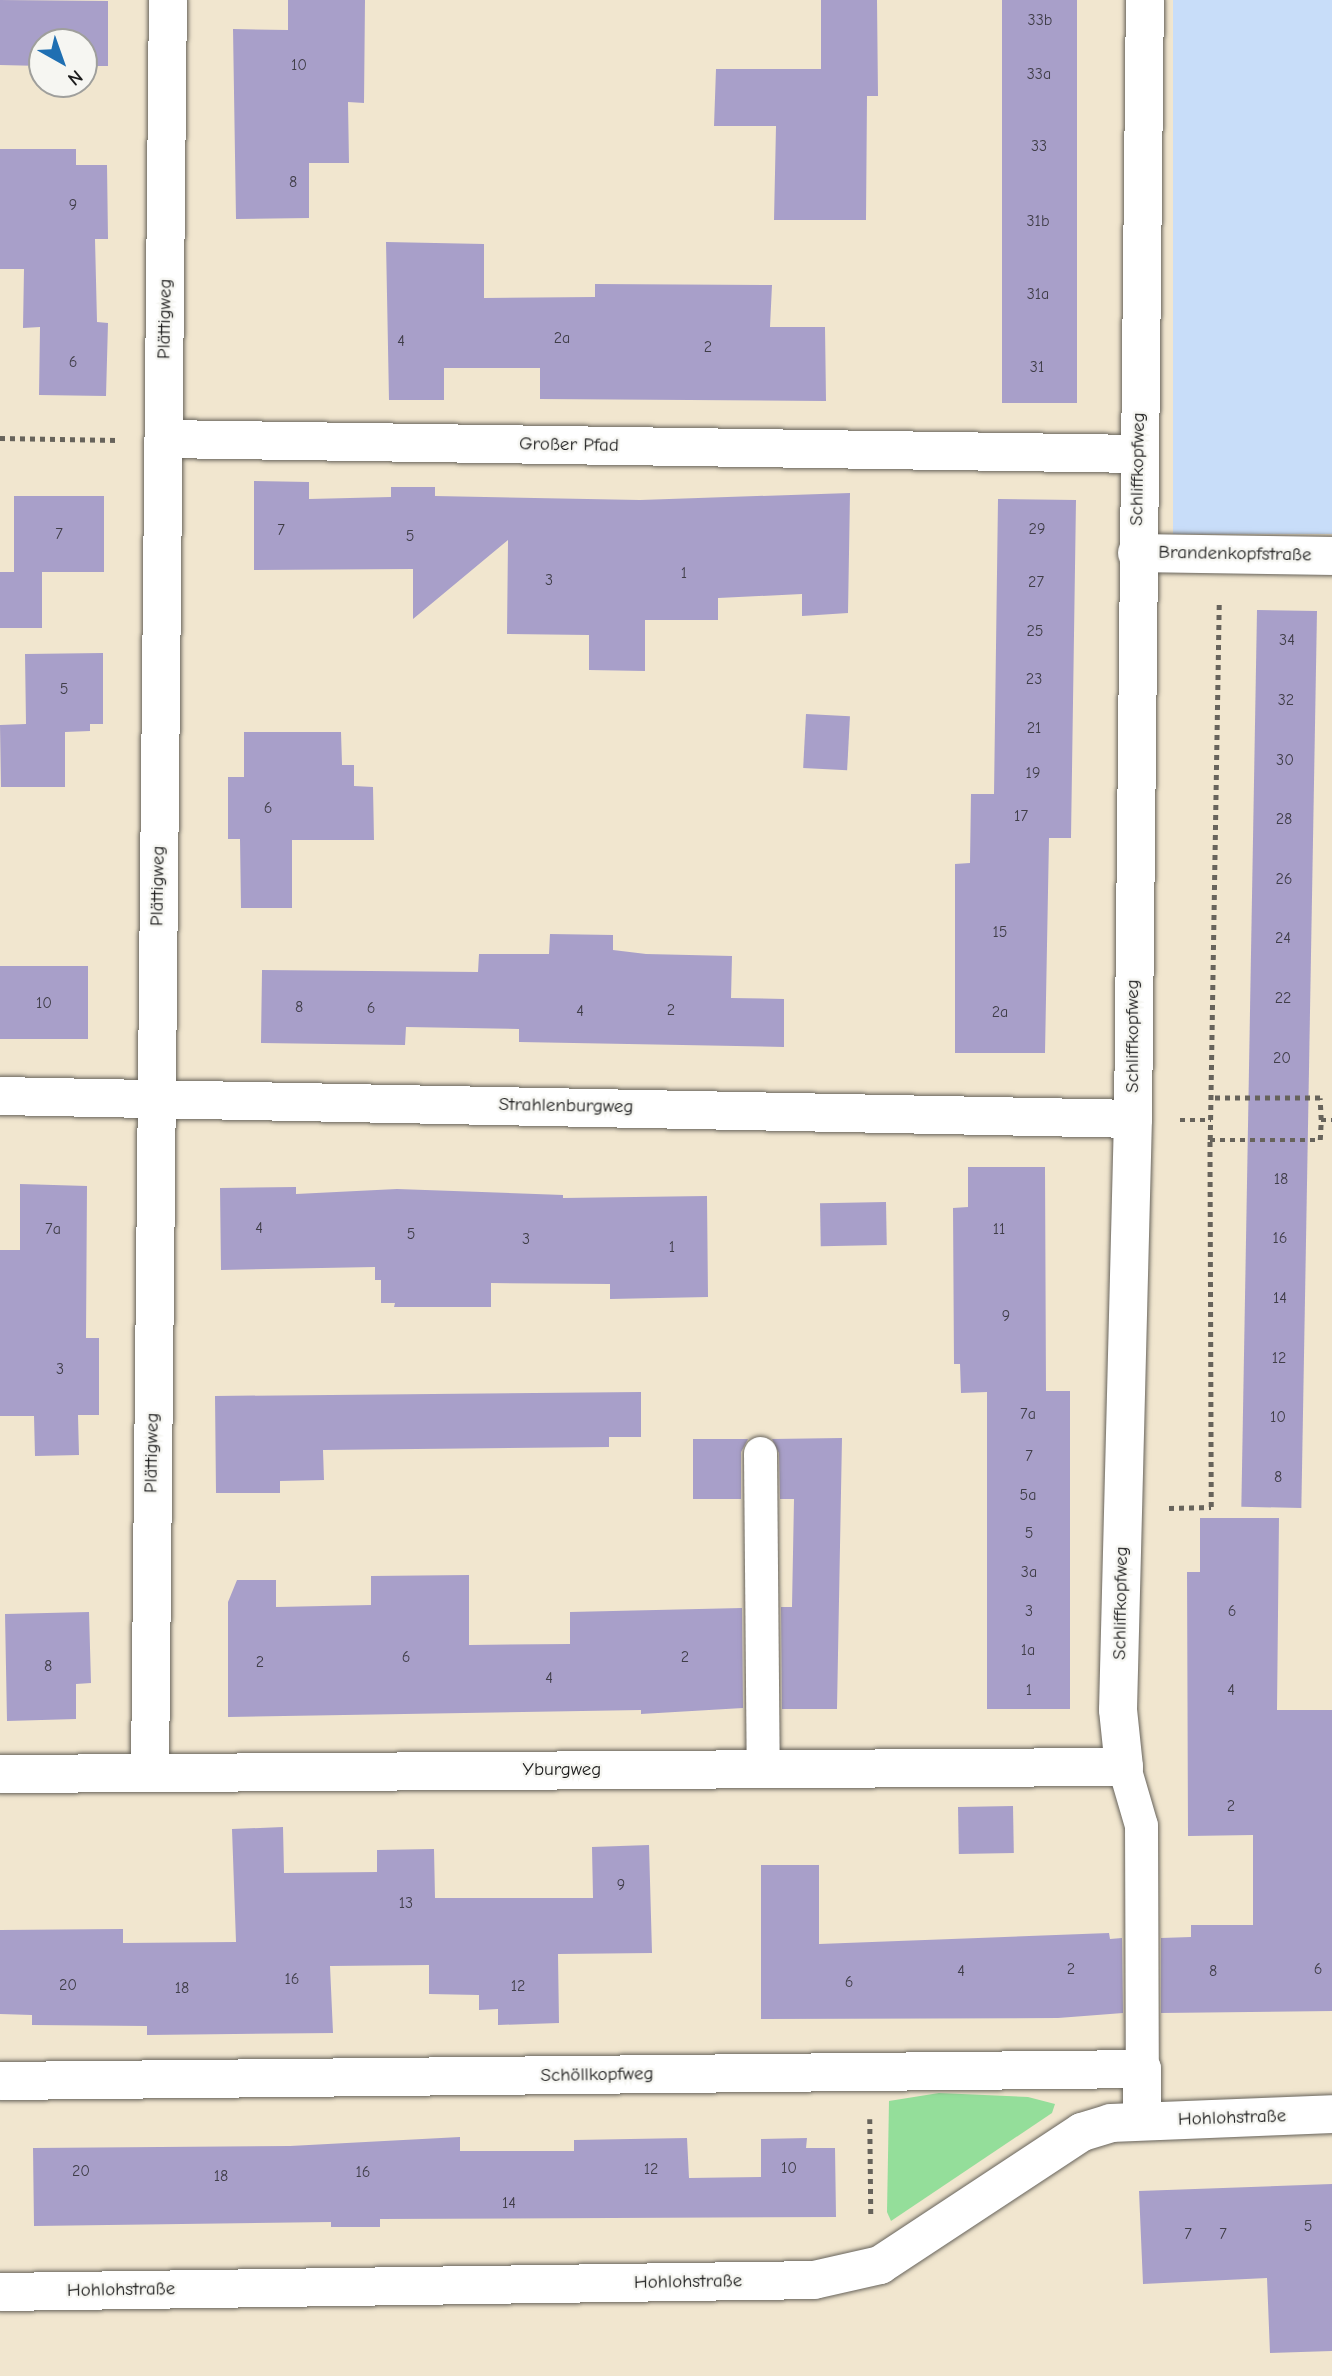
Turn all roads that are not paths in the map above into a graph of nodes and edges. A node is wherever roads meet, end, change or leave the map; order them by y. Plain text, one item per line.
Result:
1 (168, 0) edge
2 (1145, 0) edge
3 (164, 439) junction
4 (1138, 454) junction
5 (1137, 553) junction
6 (1332, 556) edge
7 (0, 1096) edge
8 (156, 1097) junction
9 (1133, 1119) junction
10 (760, 1453) dead end
11 (1124, 1767) junction
12 (763, 1769) junction
13 (150, 1772) junction
14 (0, 1774) edge
15 (1142, 2069) junction
16 (0, 2081) edge
17 (1332, 2114) edge
18 (1142, 2121) junction
19 (0, 2292) edge

1 - 3 street, Plättigweg
2 - 4 street, Schliffkopfweg
3 - 4 street, Großer Pfad
3 - 8 street, Plättigweg
4 - 5 street, Schliffkopfweg
5 - 6 street, Brandenkopfstraße
5 - 9 street, Schliffkopfweg
7 - 8 street, Strahlenburgweg
8 - 9 street, Strahlenburgweg
8 - 13 street, Plättigweg
9 - 11 street, Schliffkopfweg
10 - 12 lane
11 - 12 street, Yburgweg
11 - 15 lane, Schliffkopfweg
12 - 13 street, Yburgweg
13 - 14 street, Yburgweg
15 - 16 street, Schöllkopfweg
15 - 18 street
17 - 18 street, Hohlohstraße
18 - 19 street, Hohlohstraße

